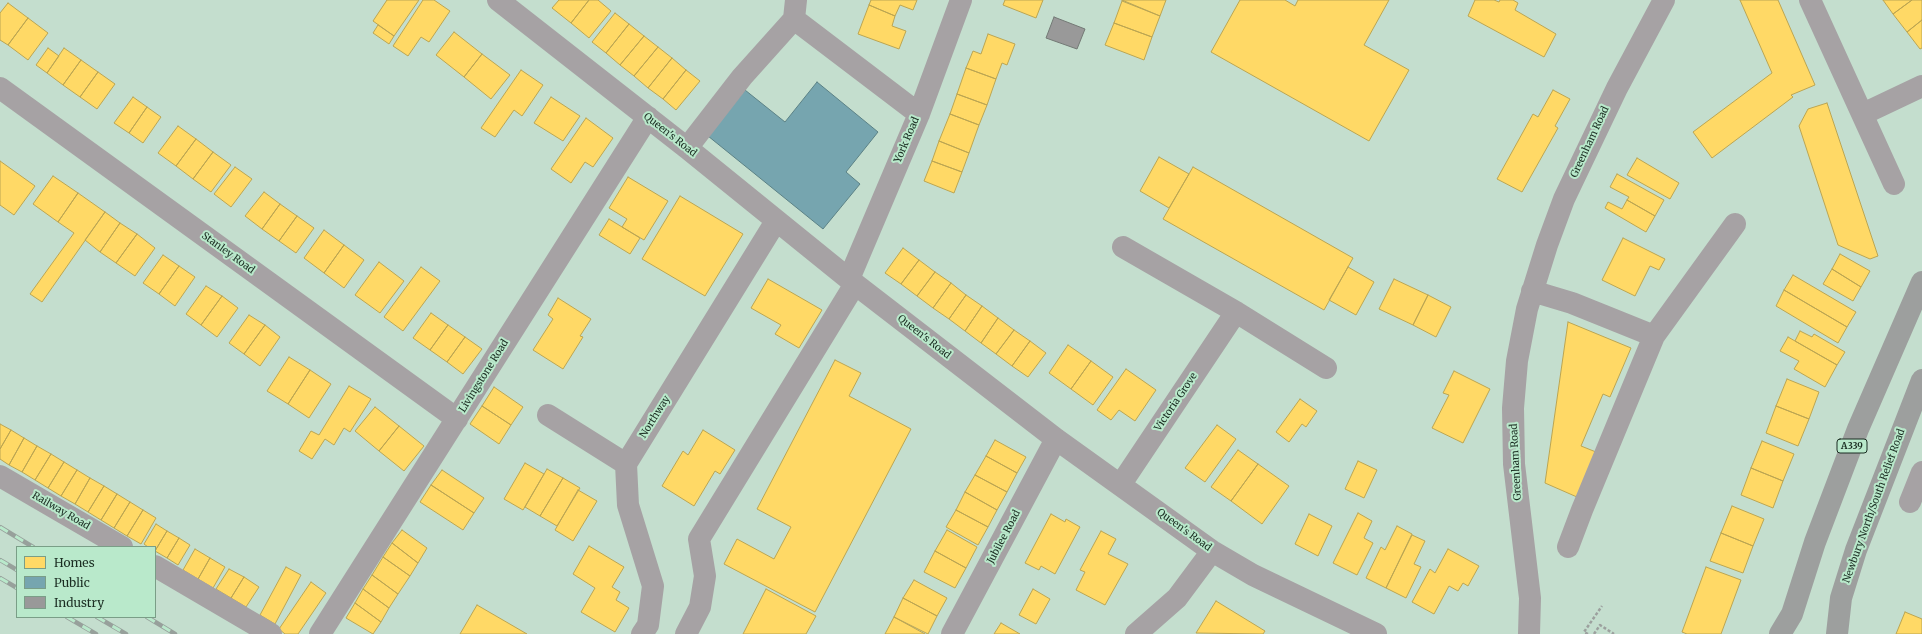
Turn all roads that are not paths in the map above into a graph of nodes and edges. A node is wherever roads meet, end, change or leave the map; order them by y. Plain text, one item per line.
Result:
1 (498, 0) edge
2 (961, 0) edge
3 (1664, 0) edge
4 (1810, 0) edge
5 (795, 10) edge
6 (1922, 86) edge
7 (0, 88) edge
8 (919, 114) junction
9 (1864, 114) junction
10 (648, 117) junction
11 (687, 148) junction
12 (1894, 184) dead end
13 (776, 221) junction
14 (1735, 224) dead end
15 (1123, 247) dead end
16 (852, 281) junction
17 (1922, 282) edge
18 (1532, 291) junction
19 (1233, 316) junction
20 (1654, 336) junction
21 (1326, 368) dead end
22 (1922, 380) edge
23 (548, 415) dead end
24 (457, 419) junction
25 (1056, 439) junction
26 (626, 464) junction
27 (1922, 472) edge
28 (0, 476) edge
29 (1121, 484) junction
30 (1910, 502) dead end
31 (120, 546) edge
32 (1568, 547) dead end
33 (1212, 551) junction
34 (156, 567) edge
35 (270, 634) edge
36 (320, 634) edge
37 (642, 634) edge
38 (686, 634) edge
39 (952, 634) edge
40 (1136, 634) edge
41 (1376, 634) edge
42 (1529, 634) edge
43 (1780, 634) edge
44 (1837, 634) edge

1 - 10 street, Queen's Road
2 - 8 street, York Road
3 - 18 street, Greenham Road
4 - 9 street
5 - 8 street
5 - 11 street
6 - 9 street
7 - 24 street, Stanley Road
8 - 16 street, York Road
9 - 12 street
10 - 11 street, Queen's Road
10 - 24 street, Livingstone Road
11 - 13 street, Queen's Road
13 - 16 street, Queen's Road
13 - 26 street, Northway
14 - 20 street
15 - 19 street
16 - 25 street, Queen's Road
16 - 38 street, York Road
17 - 43 highway, A339
18 - 20 street
18 - 42 street, Greenham Road
19 - 21 street
19 - 29 street, Victoria Grove
20 - 32 street
22 - 44 highway, Newbury North/South Relief Road
23 - 26 street
24 - 36 street, Livingstone Road
25 - 29 street, Queen's Road
25 - 39 street, Jubilee Road
26 - 37 street
27 - 30 street
28 - 31 street, Railway Road
29 - 33 street, Queen's Road
33 - 40 street
33 - 41 street, Queen's Road
34 - 35 street

